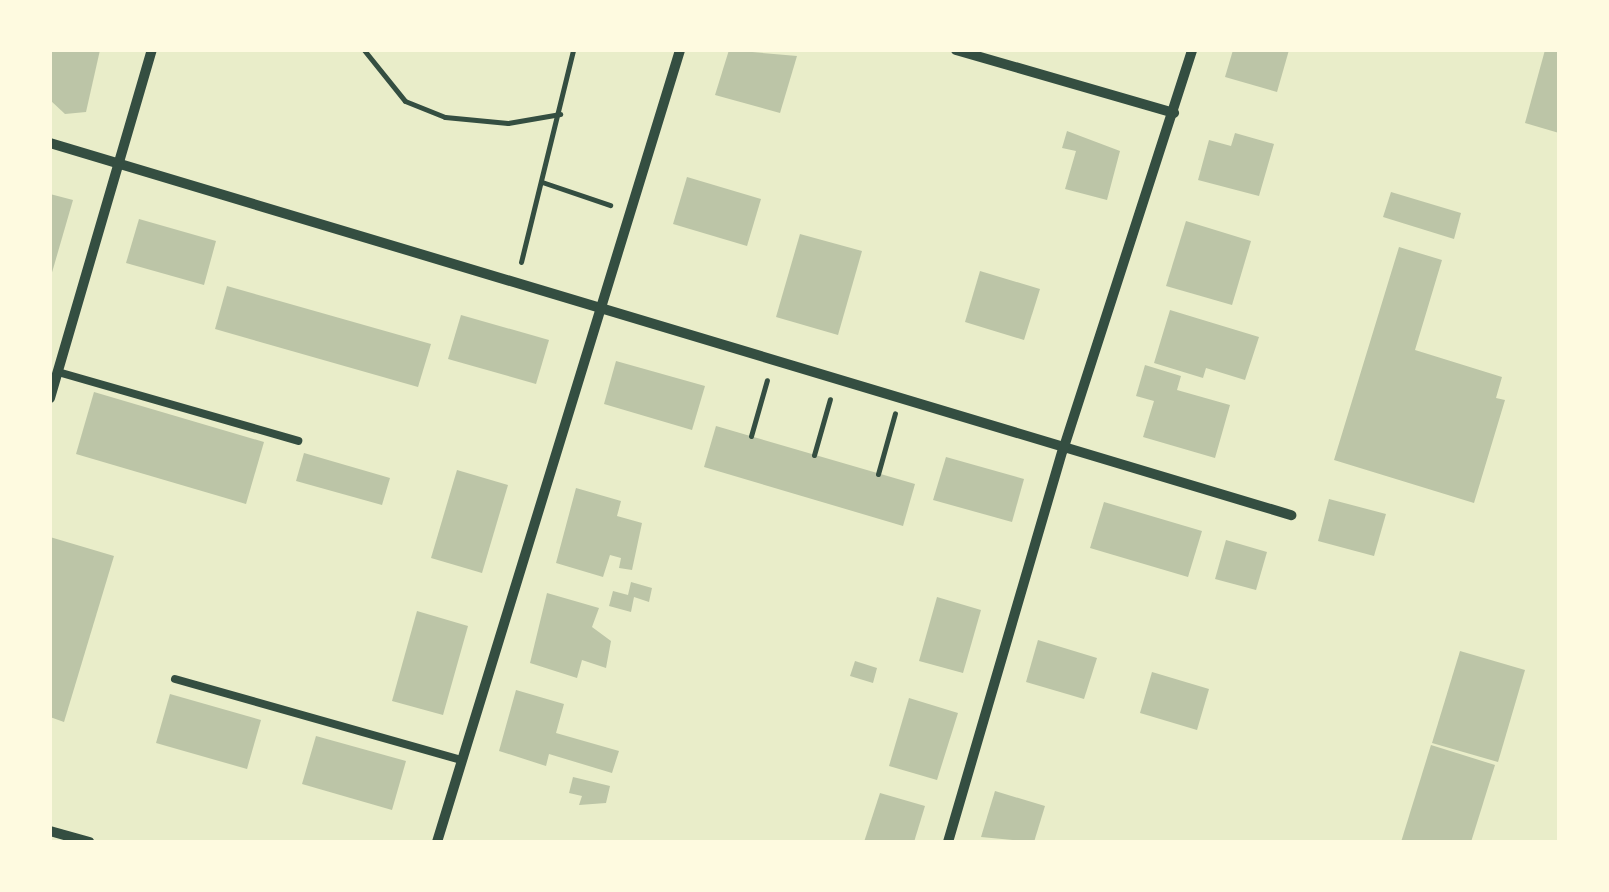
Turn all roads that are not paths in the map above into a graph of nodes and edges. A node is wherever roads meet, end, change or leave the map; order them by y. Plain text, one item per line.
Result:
1 (152, 50) edge
2 (680, 50) edge
3 (956, 50) edge
4 (1192, 50) edge
5 (1174, 113) junction
6 (50, 143) edge
7 (122, 164) junction
8 (598, 310) junction
9 (58, 372) junction
10 (50, 398) edge
11 (298, 441) dead end
12 (1063, 450) junction
13 (1291, 515) dead end
14 (175, 679) dead end
15 (461, 760) junction
16 (50, 830) edge
17 (88, 842) edge
18 (436, 842) edge
19 (948, 842) edge

1 - 7 street
2 - 8 street
3 - 5 street
4 - 5 street
5 - 12 street
6 - 7 street
7 - 8 street
7 - 9 street
8 - 12 street
8 - 15 street
9 - 10 street
9 - 11 lane
12 - 13 street
12 - 19 street
14 - 15 lane
15 - 18 street
16 - 17 street

